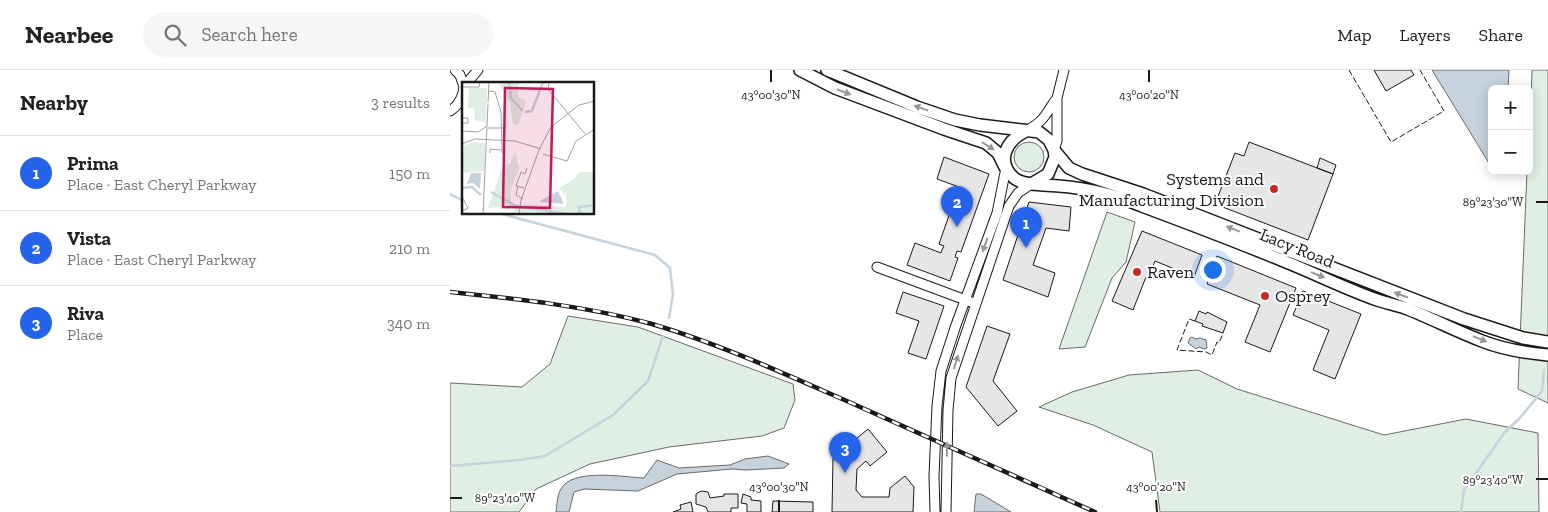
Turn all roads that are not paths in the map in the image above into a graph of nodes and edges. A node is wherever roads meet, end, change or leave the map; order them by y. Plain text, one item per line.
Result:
1 (455, 70) edge
2 (478, 70) edge
3 (800, 70) edge
4 (827, 70) edge
5 (1064, 70) edge
6 (463, 82) edge
7 (468, 82) edge
8 (462, 98) edge
9 (1057, 98) junction
10 (450, 111) edge
11 (1026, 131) junction
12 (1054, 150) junction
13 (1006, 168) junction
14 (1031, 184) junction
15 (877, 267) dead end
16 (966, 300) junction
17 (976, 304) junction
18 (1548, 342) edge
19 (1548, 355) edge
20 (935, 512) edge
21 (946, 512) edge

1 - 6 street
2 - 7 street
3 -> 13 main road
11 -> 4 main road
5 - 9 street
8 - 10 street
9 - 11 street
9 - 12 street
11 - 12 main road
11 - 13 main road
12 - 14 main road
18 -> 12 main road, Lacy Road
13 - 14 main road
13 -> 16 street
14 - 17 street
14 -> 19 main road, Lacy Road
15 - 16 street
16 - 17 street
16 - 20 street
21 -> 17 street

